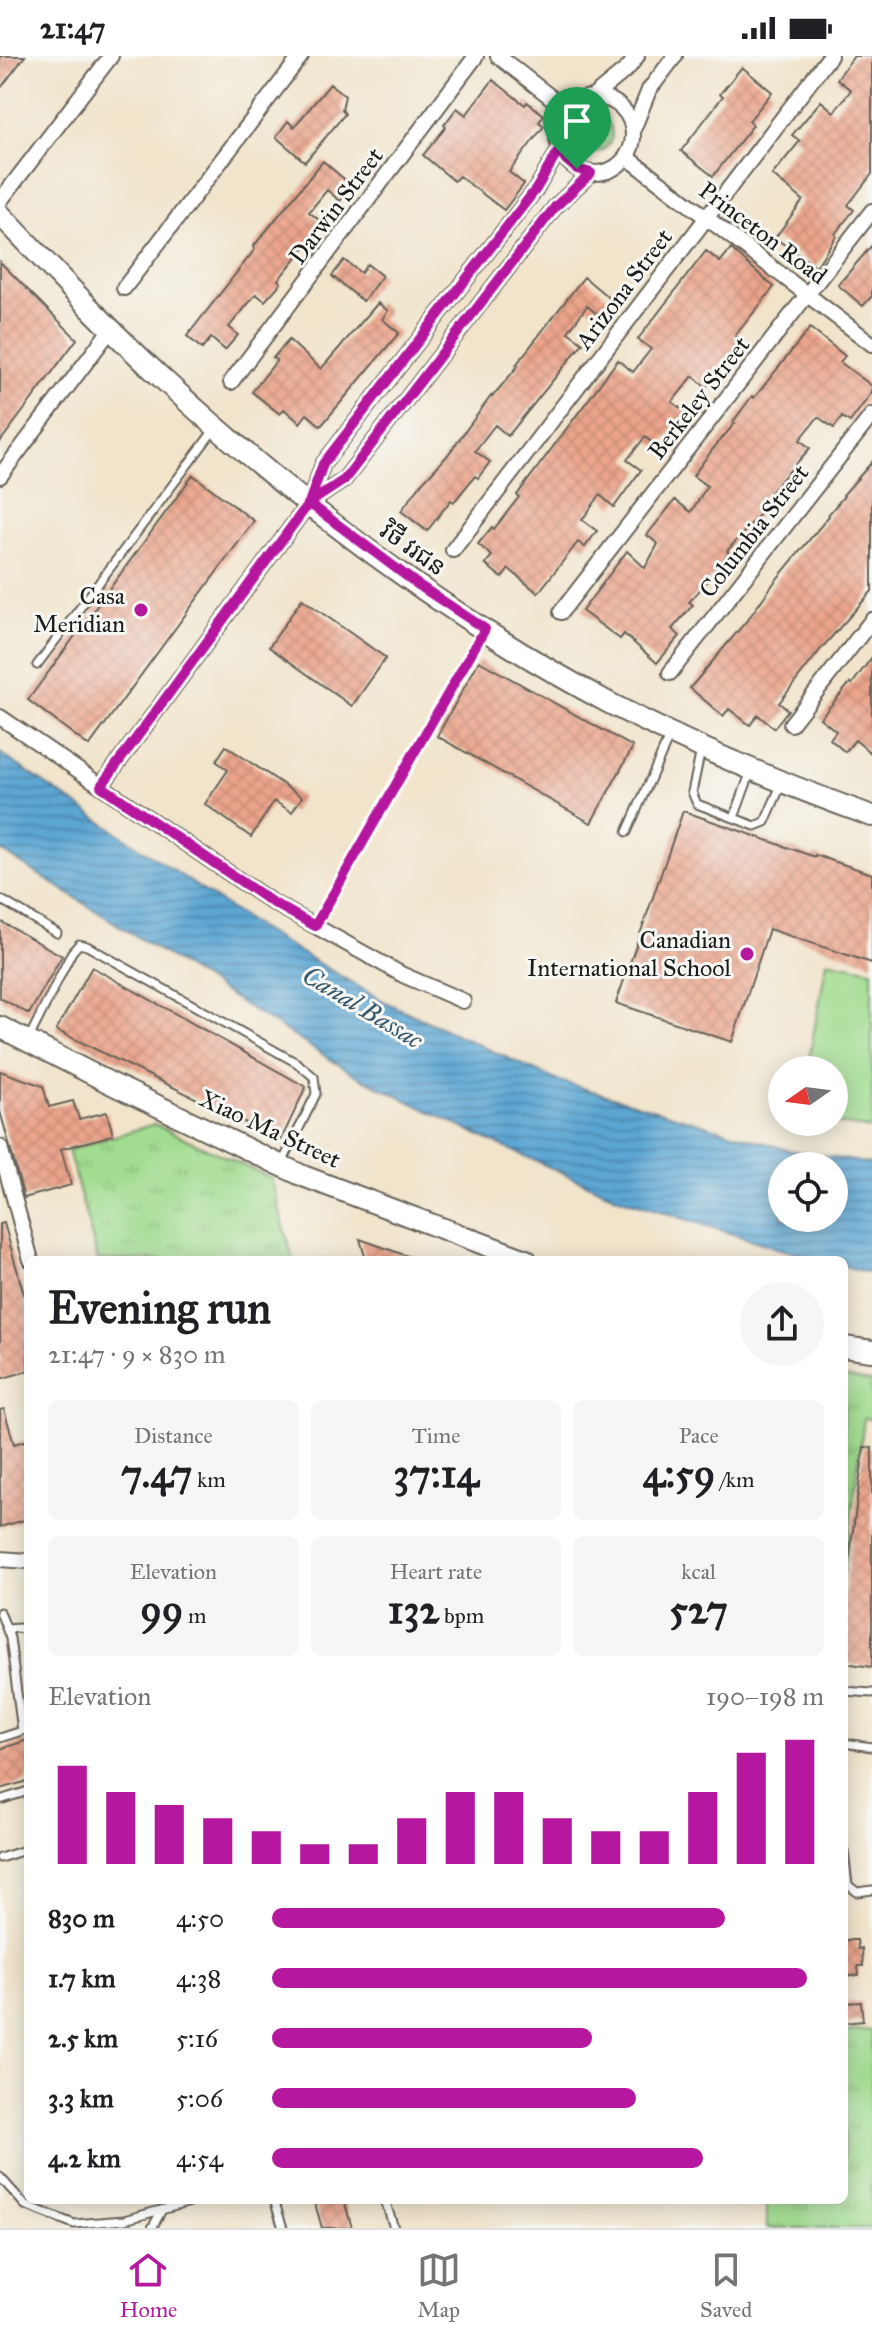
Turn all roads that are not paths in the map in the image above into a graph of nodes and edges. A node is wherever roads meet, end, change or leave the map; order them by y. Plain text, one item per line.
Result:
1 (111, 56) edge
2 (301, 56) edge
3 (476, 56) edge
4 (498, 56) edge
5 (637, 56) edge
6 (675, 56) edge
7 (830, 56) edge
8 (594, 96) junction
9 (566, 109) junction
10 (633, 130) junction
11 (559, 150) junction
12 (627, 157) junction
13 (591, 173) junction
14 (0, 201) edge
15 (872, 211) edge
16 (0, 214) edge
17 (707, 218) junction
18 (124, 288) dead end
19 (807, 295) junction
20 (435, 319) junction
21 (111, 329) junction
22 (456, 335) junction
23 (872, 344) edge
24 (231, 382) dead end
25 (872, 415) edge
26 (216, 426) junction
27 (0, 476) edge
28 (309, 503) junction
29 (453, 550) dead end
30 (561, 612) dead end
31 (872, 620) edge
32 (485, 629) junction
33 (37, 665) dead end
34 (670, 673) dead end
35 (0, 717) edge
36 (791, 724) dead end
37 (671, 733) junction
38 (702, 747) junction
39 (752, 769) junction
40 (783, 781) junction
41 (101, 786) junction
42 (872, 816) edge
43 (734, 818) junction
44 (627, 832) dead end
45 (0, 899) edge
46 (315, 926) junction
47 (57, 933) dead end
48 (463, 1001) dead end
49 (0, 1027) edge
50 (28, 1041) junction
51 (0, 1147) edge
52 (281, 1165) junction
53 (30, 1256) edge
54 (515, 1256) edge
55 (848, 1348) edge
56 (872, 1351) edge
57 (0, 1559) edge
58 (24, 1561) edge
59 (0, 1612) edge
60 (7, 1629) junction
61 (24, 1630) edge
62 (848, 1691) edge
63 (872, 1693) edge
64 (24, 1724) edge
65 (24, 1730) edge
66 (0, 1738) edge
67 (848, 1744) edge
68 (872, 1747) edge
69 (24, 1792) edge
70 (0, 1800) edge
71 (24, 1850) edge
72 (0, 1858) edge
73 (848, 1885) edge
74 (872, 1890) edge
75 (0, 2177) edge
76 (24, 2204) edge
77 (24, 2204) edge
78 (184, 2204) edge
79 (275, 2204) edge
80 (386, 2204) edge
81 (162, 2210) junction
82 (126, 2224) edge
83 (152, 2228) edge
84 (283, 2228) edge
85 (394, 2228) edge

1 - 14 street
2 - 18 street
3 - 24 street, Darwin Street
4 - 9 street
5 - 8 street
6 - 10 street
7 - 17 street, Arizona Street
8 - 9 street
8 - 10 street
9 - 11 street
10 - 12 street
11 - 13 street
11 - 20 street
12 - 13 street
12 - 17 street, Princeton Road
13 - 22 street
15 - 19 street, Berkeley Street
16 - 21 street, វិថី វរជន
17 - 19 street, Princeton Road
17 - 29 street, Arizona Street
19 - 23 street, Princeton Road
19 - 30 street, Berkeley Street
20 - 22 street
20 - 28 street
21 - 26 street, វិថី វរជន
21 - 27 street
22 - 28 street
25 - 34 street, Columbia Street
26 - 28 street, វិថី វរជន
26 - 33 lane
28 - 32 street, វិថី វរជន
28 - 41 street
31 - 36 street
32 - 37 street, វិថី វរជន
32 - 46 lane
35 - 41 street
37 - 38 street, វិថី វរជន
37 - 44 lane
38 - 39 street, វិថី វរជន
38 - 43 lane
39 - 40 street, វិថី វរជន
39 - 43 lane
40 - 42 street, វិថី វរជន
40 - 43 lane
41 - 46 street
45 - 47 lane
46 - 48 street
49 - 50 street, Xiao Ma Street
50 - 52 street, Xiao Ma Street
50 - 52 lane
51 - 53 street
52 - 54 street, Xiao Ma Street
55 - 56 street
57 - 58 street
59 - 60 lane
60 - 61 lane
60 - 64 lane
62 - 63 lane
65 - 66 lane
67 - 68 lane
69 - 70 lane
71 - 72 lane
73 - 74 lane
75 - 77 lane
76 - 82 lane
78 - 81 lane
79 - 84 lane
80 - 85 lane
81 - 82 lane
81 - 83 lane

